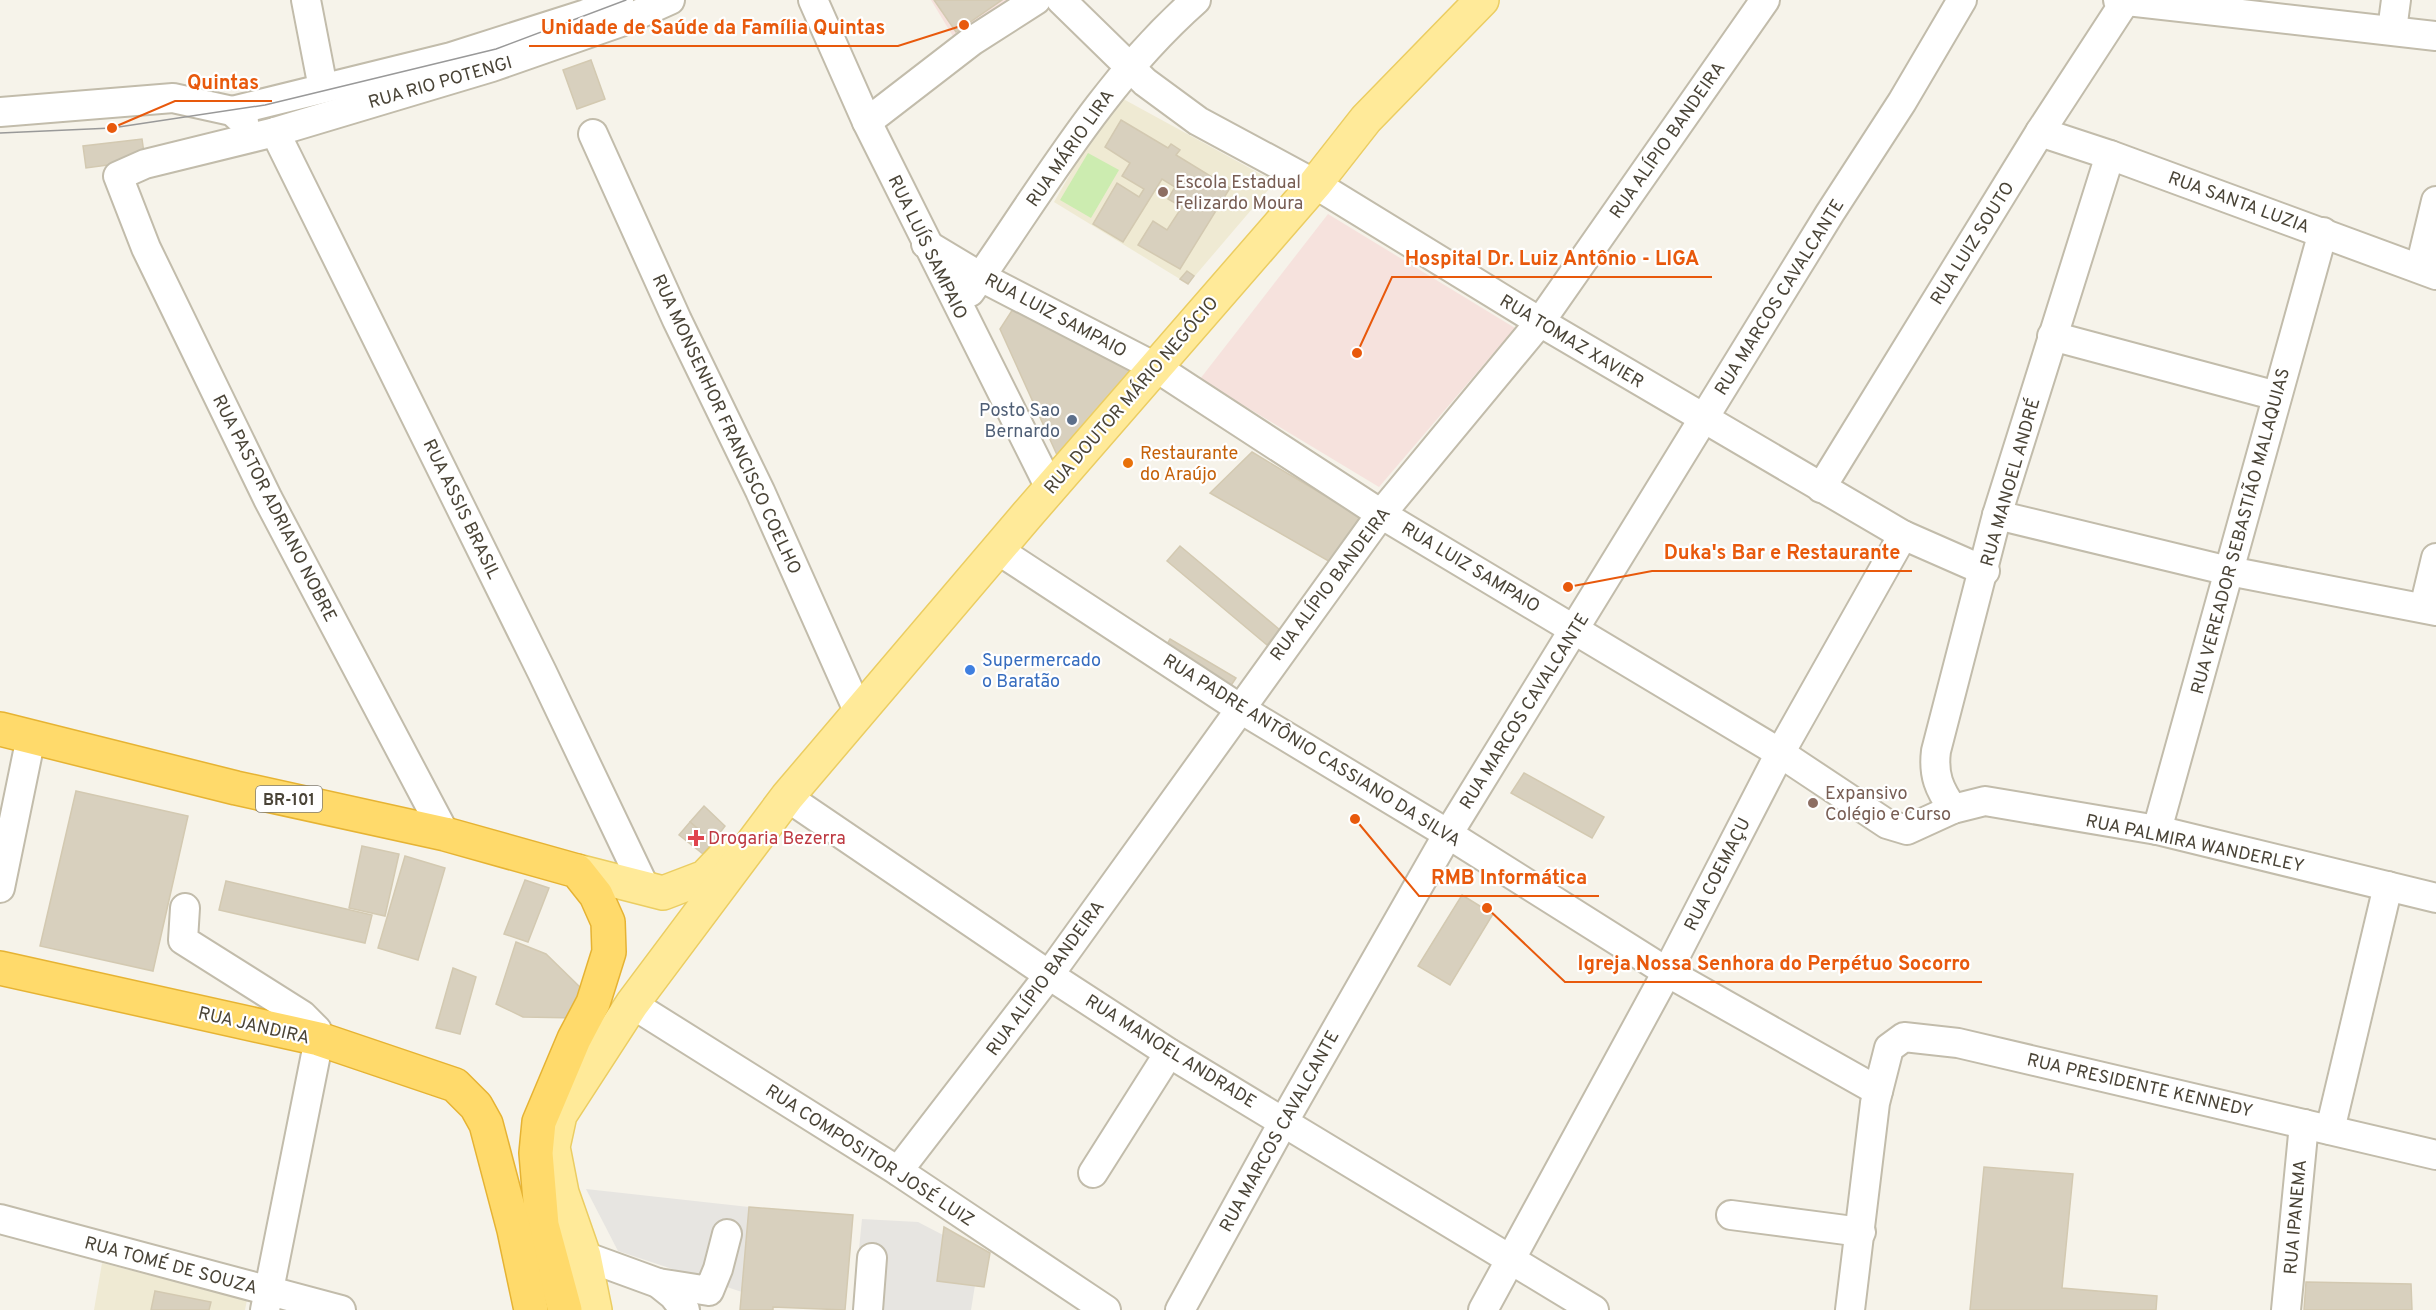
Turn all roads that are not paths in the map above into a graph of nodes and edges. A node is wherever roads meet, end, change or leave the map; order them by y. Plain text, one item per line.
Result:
1 (306, 0) edge
2 (619, 0) edge
3 (670, 0) edge
4 (813, 0) edge
5 (1036, 0) edge
6 (1061, 0) edge
7 (1196, 0) edge
8 (1482, 0) edge
9 (1765, 0) edge
10 (1962, 0) edge
11 (2123, 0) edge
12 (2396, 0) edge
13 (2392, 30) junction
14 (2436, 36) edge
15 (1129, 67) junction
16 (323, 88) junction
17 (232, 111) junction
18 (0, 112) edge
19 (867, 122) junction
20 (275, 132) junction
21 (2040, 132) junction
22 (593, 134) dead end
23 (2110, 155) junction
24 (118, 176) joint
25 (1315, 184) junction
26 (2436, 201) edge
27 (2323, 232) junction
28 (927, 244) junction
29 (2428, 272) edge
30 (981, 277) junction
31 (959, 308) junction
32 (1540, 322) junction
33 (2052, 336) junction
34 (1157, 368) junction
35 (2277, 396) junction
36 (1704, 419) junction
37 (1821, 488) junction
38 (1050, 490) junction
39 (1382, 514) junction
40 (1997, 515) junction
41 (1903, 535) junction
42 (998, 550) junction
43 (2436, 558) edge
44 (1985, 571) junction
45 (2229, 571) junction
46 (2430, 610) edge
47 (1574, 629) junction
48 (1239, 708) junction
49 (859, 714) junction
50 (15, 733) edge
51 (1780, 753) junction
52 (787, 797) junction
53 (1953, 809) junction
54 (2157, 830) junction
55 (446, 834) junction
56 (1448, 834) junction
57 (578, 871) junction
58 (2388, 886) junction
59 (0, 888) edge
60 (645, 888) junction
61 (2436, 898) edge
62 (185, 908) dead end
63 (0, 968) edge
64 (1667, 972) junction
65 (1049, 975) junction
66 (632, 1004) junction
67 (319, 1039) junction
68 (1169, 1053) junction
69 (1878, 1091) junction
70 (1284, 1121) junction
71 (2317, 1127) junction
72 (2436, 1155) edge
73 (898, 1171) junction
74 (1093, 1173) dead end
75 (1731, 1215) dead end
76 (0, 1219) edge
77 (1862, 1232) junction
78 (727, 1234) dead end
79 (584, 1256) junction
80 (872, 1258) dead end
81 (1511, 1259) junction
82 (658, 1283) junction
83 (267, 1300) edge
84 (528, 1306) edge
85 (587, 1307) edge
86 (341, 1310) edge
87 (685, 1310) edge
88 (868, 1310) edge
89 (1106, 1310) edge
90 (1180, 1310) edge
91 (1483, 1310) edge
92 (1594, 1310) edge
93 (1850, 1310) edge
94 (2286, 1310) edge

1 - 16 street
2 - 16 street, RUA RIO POTENGI
3 - 20 street, RUA RIO POTENGI
4 - 19 street, RUA LUÍS SAMPAIO
5 - 19 street
6 - 15 street, RUA TOMAZ XAVIER
7 - 15 street, RUA MÁRIO LIRA
8 - 25 main road, RUA DOUTOR MÁRIO NEGÓCIO
9 - 32 street, RUA ALÍPIO BANDEIRA
10 - 36 street, RUA MARCOS CAVALCANTE
11 - 13 street
11 - 21 street, RUA LUIZ SOUTO
12 - 13 street
13 - 14 street
15 - 25 street, RUA TOMAZ XAVIER
15 - 30 street, RUA MÁRIO LIRA
16 - 17 street, RUA RIO POTENGI
17 - 18 street, RUA RIO POTENGI
17 - 20 street, RUA RIO POTENGI
19 - 28 street, RUA LUÍS SAMPAIO
20 - 24 street, RUA RIO POTENGI
20 - 60 street, RUA ASSIS BRASIL
21 - 23 street, RUA SANTA LUZIA
21 - 37 street, RUA LUIZ SOUTO
22 - 49 street, RUA MONSENHOR FRANCISCO COELHO
23 - 27 street, RUA SANTA LUZIA
23 - 33 street, RUA MANOEL ANDRÉ
24 - 55 street, RUA PASTOR ADRIANO NOBRE
25 - 32 street, RUA TOMAZ XAVIER
25 - 34 main road, RUA DOUTOR MÁRIO NEGÓCIO
26 - 29 street
27 - 29 street, RUA SANTA LUZIA
27 - 35 street, RUA VEREADOR SEBASTIÃO MALAQUIAS
28 - 30 street, RUA LUIZ SAMPAIO
28 - 31 street, RUA LUÍS SAMPAIO
30 - 31 street, RUA MÁRIO LIRA
30 - 34 street, RUA LUIZ SAMPAIO
31 - 38 street, RUA LUÍS SAMPAIO
32 - 36 street, RUA TOMAZ XAVIER
32 - 39 street, RUA ALÍPIO BANDEIRA
33 - 35 street
33 - 40 street, RUA MANOEL ANDRÉ
34 - 38 main road, RUA DOUTOR MÁRIO NEGÓCIO
34 - 39 street, RUA LUIZ SAMPAIO
35 - 45 street, RUA VEREADOR SEBASTIÃO MALAQUIAS
36 - 37 street, RUA TOMAZ XAVIER
36 - 47 street, RUA MARCOS CAVALCANTE
37 - 41 street, RUA TOMAZ XAVIER
38 - 42 main road, RUA DOUTOR MÁRIO NEGÓCIO
39 - 47 street, RUA LUIZ SAMPAIO
39 - 48 street, RUA ALÍPIO BANDEIRA
40 - 44 street, RUA MANOEL ANDRÉ
40 - 45 street
41 - 44 street, RUA TOMAZ XAVIER
41 - 51 street, RUA COEMAÇU
42 - 48 street, RUA PADRE ANTÔNIO CASSIANO DA SILVA
42 - 49 main road, RUA DOUTOR MÁRIO NEGÓCIO
43 - 46 street
44 - 53 street, RUA MANOEL ANDRÉ
45 - 46 street
45 - 54 street, RUA VEREADOR SEBASTIÃO MALAQUIAS
47 - 51 street, RUA LUIZ SAMPAIO
47 - 56 street, RUA MARCOS CAVALCANTE
48 - 56 street, RUA PADRE ANTÔNIO CASSIANO DA SILVA
48 - 65 street, RUA ALÍPIO BANDEIRA
49 - 52 main road, RUA DOUTOR MÁRIO NEGÓCIO
50 - 55 highway, BR-101
50 - 59 street
51 - 53 street, RUA LUIZ SAMPAIO
51 - 64 street, RUA COEMAÇU
52 - 60 main road, RUA DOUTOR MÁRIO NEGÓCIO
52 - 65 street, RUA MANOEL ANDRADE
52 - 66 main road, RUA DOUTOR MÁRIO NEGÓCIO
53 - 54 street, RUA PALMIRA WANDERLEY
54 - 58 street, RUA PALMIRA WANDERLEY
55 - 57 highway, BR-101
56 - 64 street, RUA PADRE ANTÔNIO CASSIANO DA SILVA
56 - 70 street, RUA MARCOS CAVALCANTE
57 - 60 main road, RUA DOUTOR MÁRIO NEGÓCIO
57 - 85 highway, RUA DOUTOR MÁRIO NEGÓCIO
58 - 61 street, RUA PALMIRA WANDERLEY
58 - 71 street, RUA IPANEMA
62 - 67 street
63 - 67 highway, RUA JANDIRA
64 - 69 street, RUA PADRE ANTÔNIO CASSIANO DA SILVA
64 - 81 street, RUA COEMAÇU
65 - 68 street, RUA MANOEL ANDRADE
65 - 73 street, RUA ALÍPIO BANDEIRA
66 - 73 street, RUA COMPOSITOR JOSÉ LUIZ
66 - 79 main road, RUA DOUTOR MÁRIO NEGÓCIO
67 - 83 street
67 - 84 highway, RUA JANDIRA
68 - 70 street, RUA MANOEL ANDRADE
68 - 74 street
69 - 71 street, RUA PRESIDENTE KENNEDY
69 - 77 street, RUA PRESIDENTE KENNEDY
70 - 81 street, RUA MANOEL ANDRADE
70 - 90 street, RUA MARCOS CAVALCANTE
71 - 72 street, RUA PRESIDENTE KENNEDY
71 - 94 street, RUA IPANEMA
73 - 89 street, RUA COMPOSITOR JOSÉ LUIZ
75 - 77 street
76 - 83 street, RUA TOMÉ DE SOUZA
77 - 93 street, RUA PRESIDENTE KENNEDY
78 - 82 street
79 - 82 street
79 - 85 main road, RUA DOUTOR MÁRIO NEGÓCIO
80 - 88 street
81 - 91 street, RUA COEMAÇU
81 - 92 street, RUA MANOEL ANDRADE
82 - 87 street
83 - 86 street, RUA TOMÉ DE SOUZA

